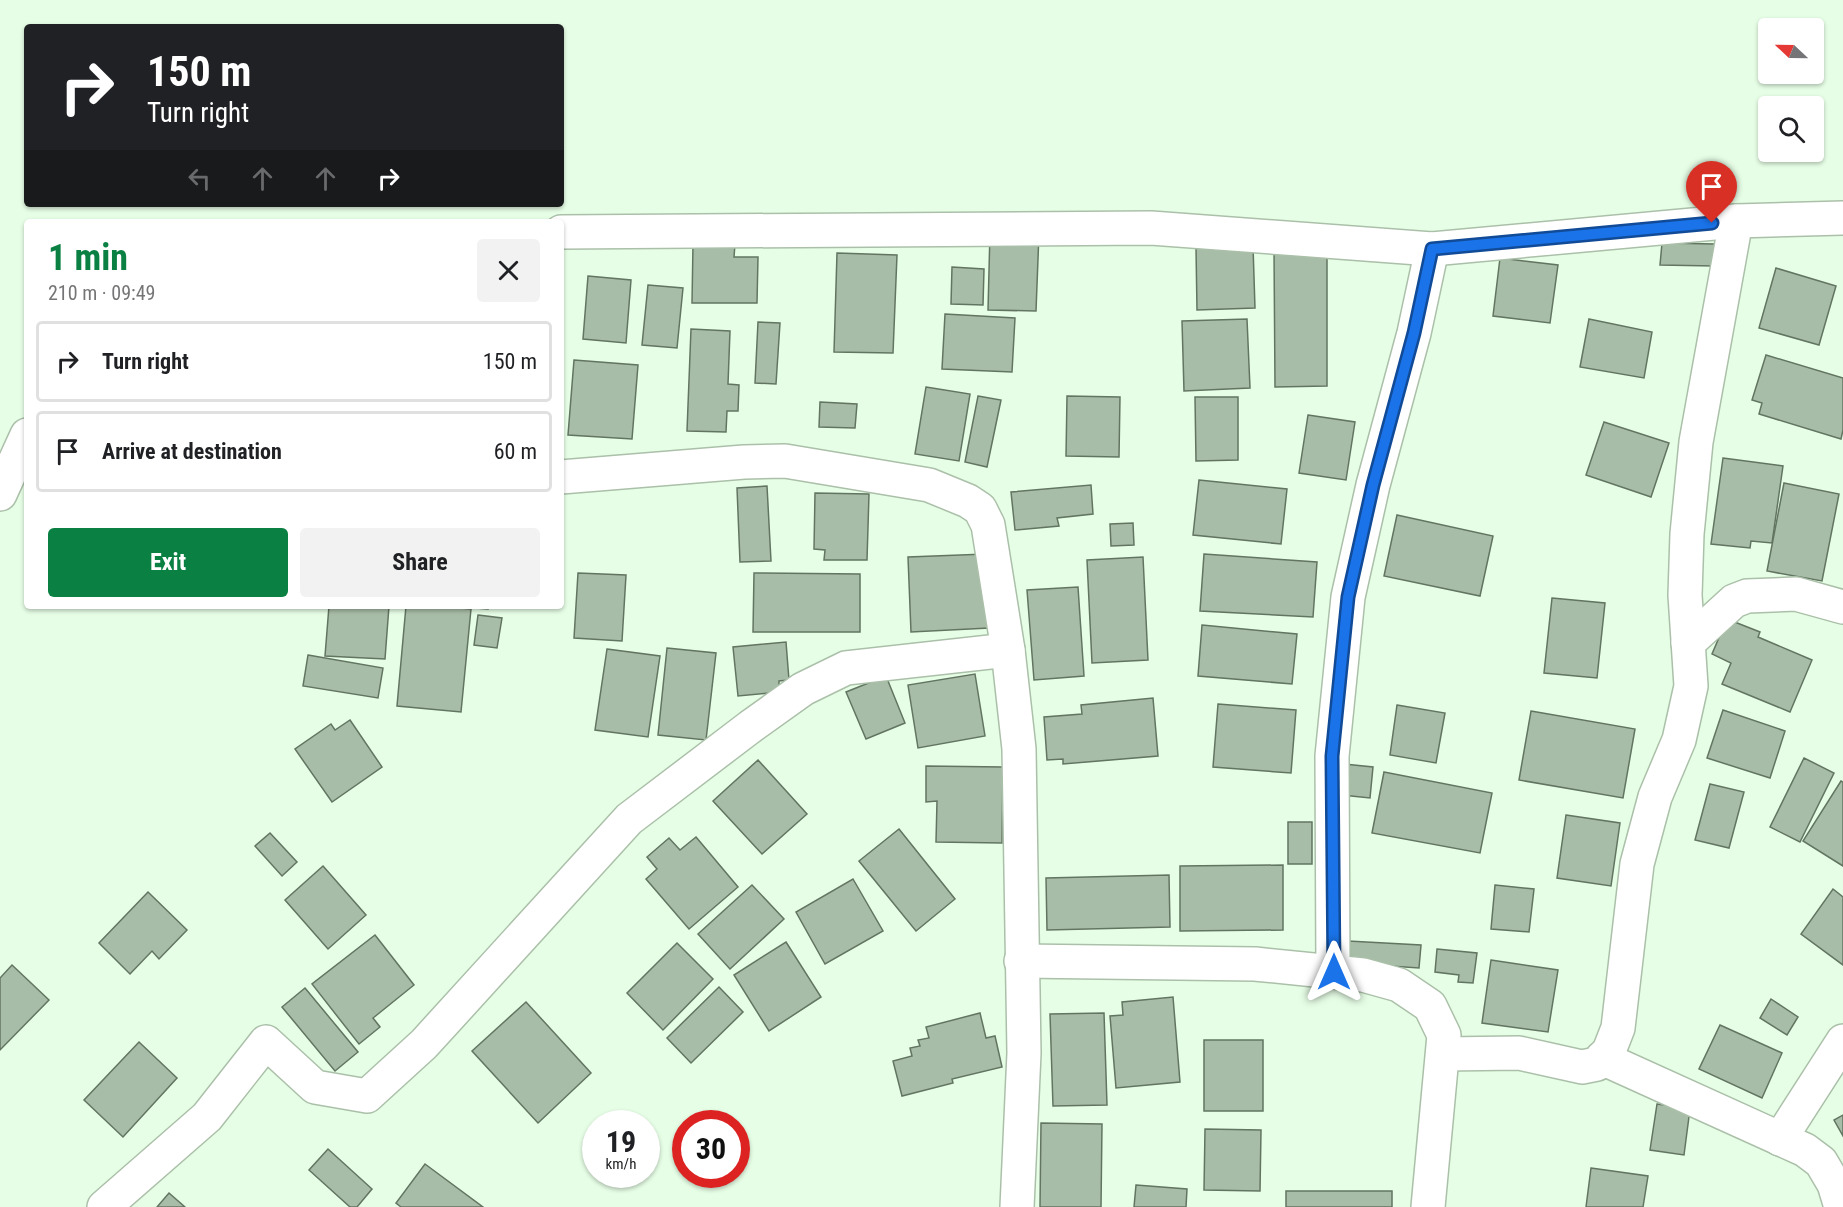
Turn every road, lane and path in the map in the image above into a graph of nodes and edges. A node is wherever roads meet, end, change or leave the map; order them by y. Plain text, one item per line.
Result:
1 (1843, 218) edge
2 (1736, 221) junction
3 (564, 231) edge
4 (1432, 249) junction
5 (24, 442) edge
6 (564, 477) edge
7 (0, 494) edge
8 (1843, 607) edge
9 (1688, 643) junction
10 (1008, 650) junction
11 (1021, 961) junction
12 (1334, 972) junction
13 (1843, 1041) edge
14 (1443, 1054) junction
15 (1602, 1058) junction
16 (1780, 1139) junction
17 (104, 1207) edge
18 (1017, 1207) edge
19 (1428, 1207) edge
20 (1841, 1207) edge

1 - 2 street
2 - 4 street
2 - 9 street
3 - 4 street
4 - 12 street
5 - 7 street
6 - 10 street
8 - 9 street
9 - 15 street
10 - 11 street
10 - 17 street
11 - 12 street
11 - 18 street
12 - 14 street
13 - 16 street
14 - 15 street
14 - 19 street
15 - 16 street
16 - 20 street

